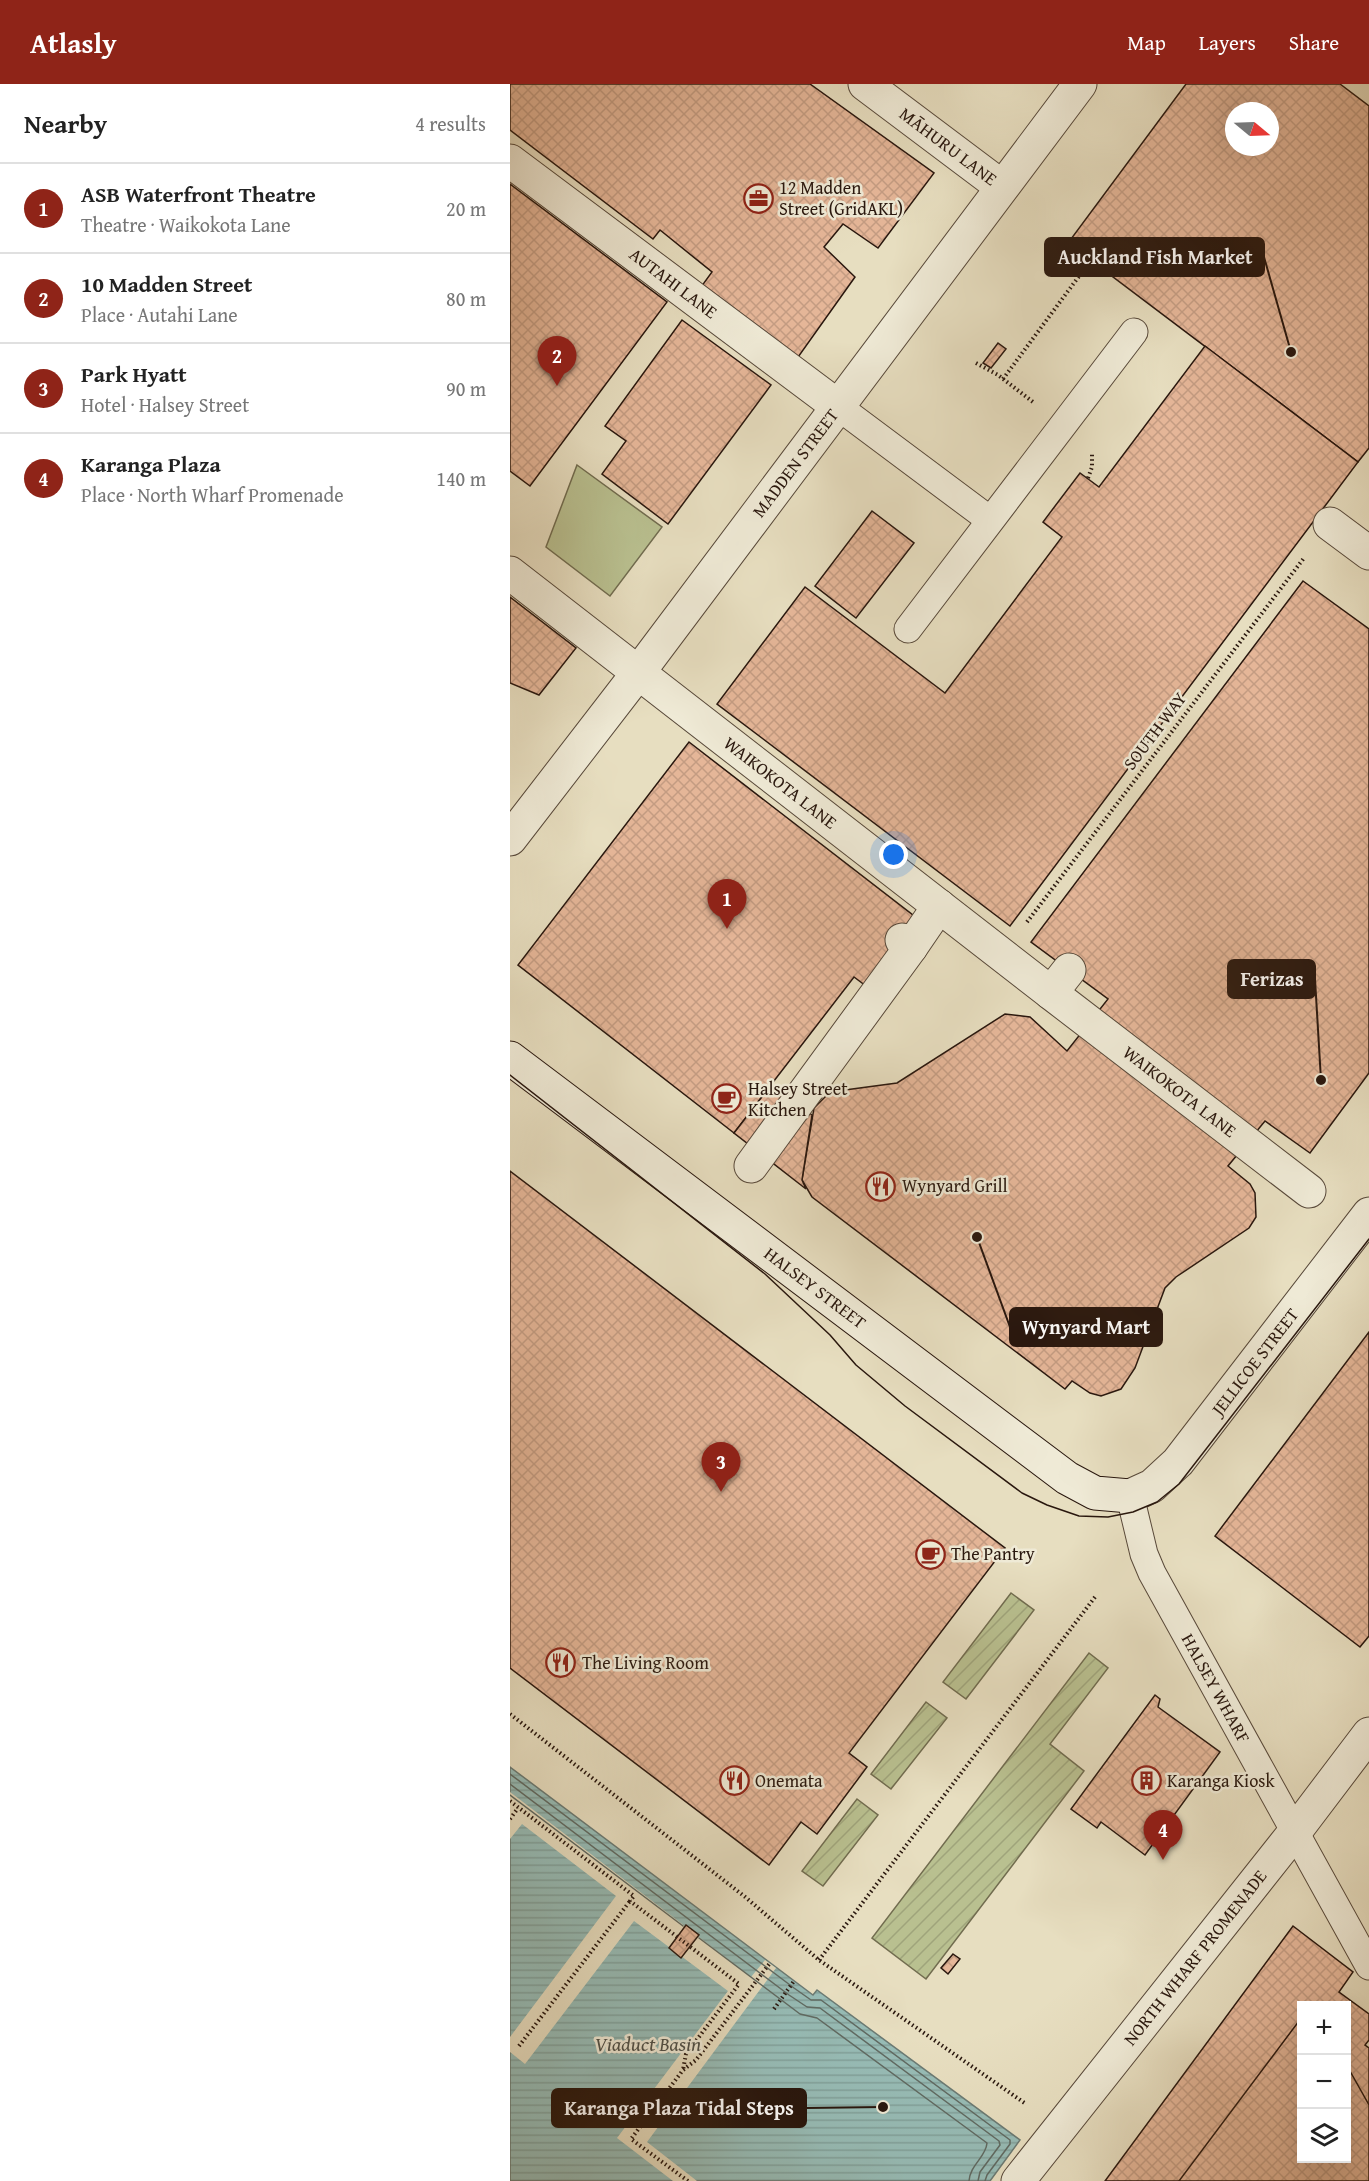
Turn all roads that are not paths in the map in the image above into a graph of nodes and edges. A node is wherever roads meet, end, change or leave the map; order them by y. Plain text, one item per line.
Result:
1 (865, 84) edge
2 (1080, 84) edge
3 (510, 161) edge
4 (1002, 187) junction
5 (1134, 332) dead end
6 (836, 405) junction
7 (990, 520) junction
8 (1330, 524) road end
9 (1369, 553) edge
10 (510, 573) edge
11 (908, 628) dead end
12 (638, 673) junction
13 (510, 838) edge
14 (939, 906) junction
15 (510, 1058) edge
16 (751, 1166) dead end
17 (1309, 1191) dead end
18 (1369, 1214) edge
19 (1130, 1496) junction
20 (1369, 1734) edge
21 (1294, 1833) junction
22 (1369, 1966) edge
23 (1018, 2181) edge

1 - 4 street, MĀHURU LANE
2 - 4 street, MADDEN STREET
3 - 6 street, AUTAHI LANE
4 - 6 street, MADDEN STREET
5 - 7 lane
6 - 7 lane
6 - 12 street, MADDEN STREET
7 - 11 lane
8 - 9 street
10 - 12 street, WAIKOKOTA LANE
12 - 13 street, MADDEN STREET
12 - 14 street, WAIKOKOTA LANE
14 - 16 street
14 - 17 street, WAIKOKOTA LANE
15 - 19 street, HALSEY STREET
18 - 19 street, JELLICOE STREET
19 - 21 lane, HALSEY WHARF
20 - 21 street, NORTH WHARF PROMENADE
21 - 22 lane, HALSEY WHARF
21 - 23 street, NORTH WHARF PROMENADE

